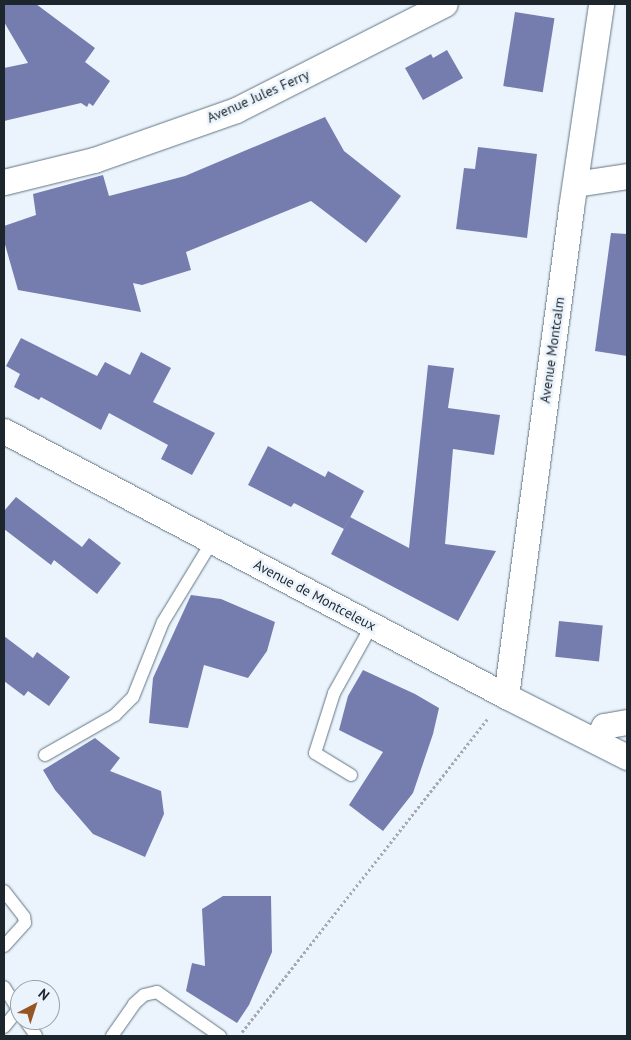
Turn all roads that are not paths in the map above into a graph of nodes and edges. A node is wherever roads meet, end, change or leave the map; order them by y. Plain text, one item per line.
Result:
1 (444, 4) edge
2 (601, 4) edge
3 (627, 176) edge
4 (4, 182) edge
5 (575, 184) junction
6 (4, 431) edge
7 (213, 540) junction
8 (372, 625) junction
9 (506, 696) junction
10 (627, 722) edge
11 (596, 741) junction
12 (45, 755) dead end
13 (627, 757) edge
14 (351, 775) dead end
15 (4, 891) edge
16 (4, 946) edge
17 (112, 1036) edge
18 (220, 1036) edge

1 - 4 street, Avenue Jules Ferry
2 - 5 street, Avenue Montcalm
3 - 5 street
5 - 9 street, Avenue Montcalm
6 - 7 street, Avenue de Montceleux
7 - 8 street, Avenue de Montceleux
7 - 12 lane
8 - 9 street, Avenue de Montceleux
8 - 14 lane
9 - 11 street, Avenue de Montceleux
10 - 11 street
11 - 13 street, Avenue de Montceleux
15 - 16 lane
17 - 18 lane

